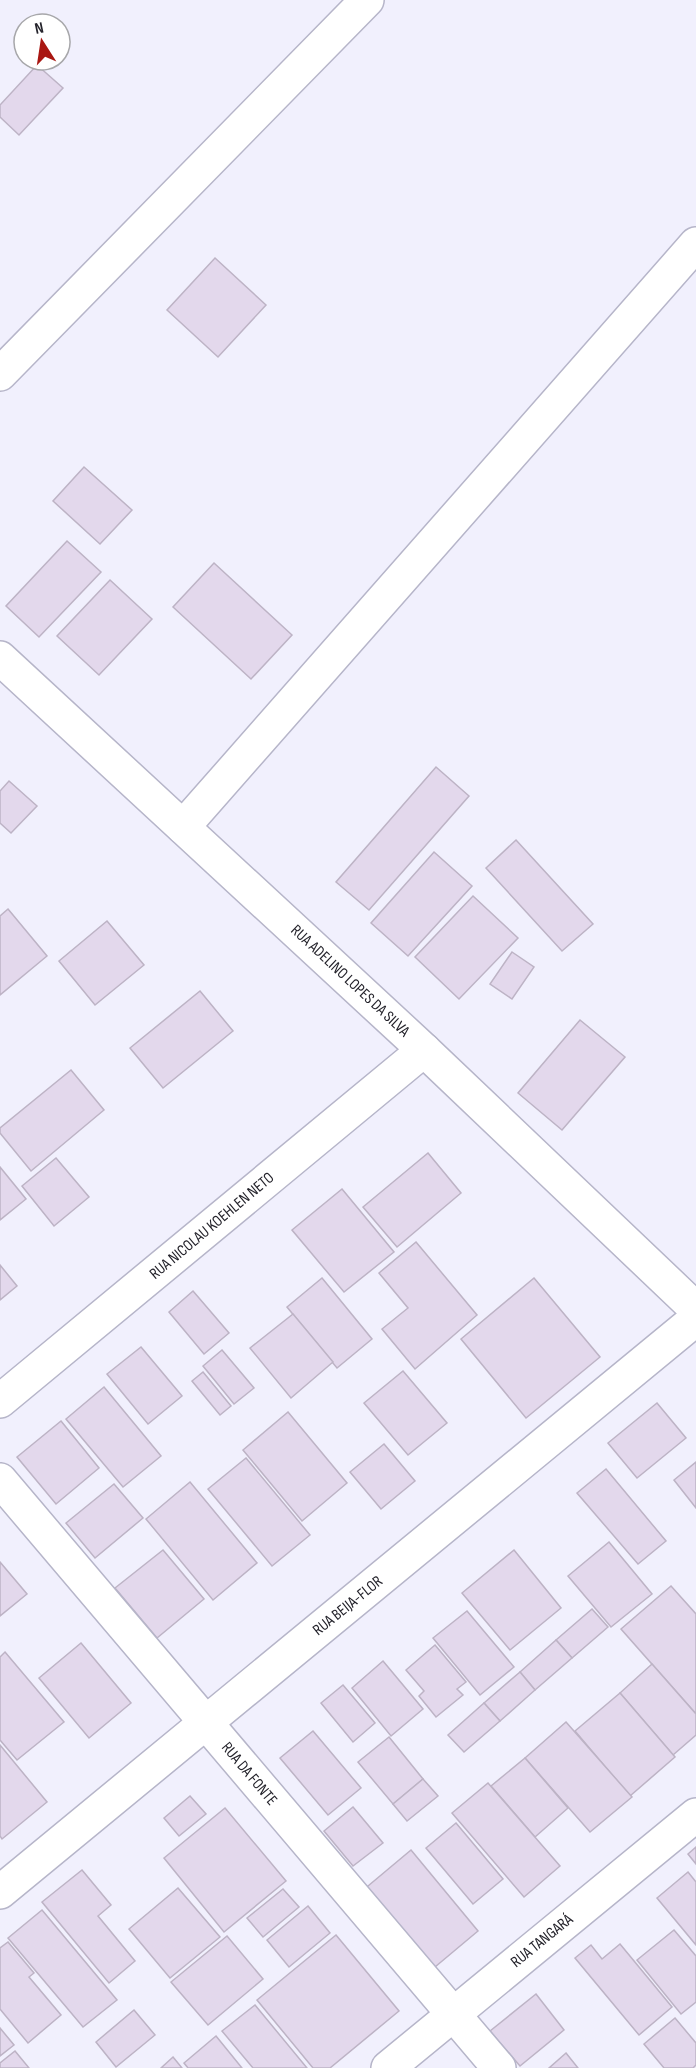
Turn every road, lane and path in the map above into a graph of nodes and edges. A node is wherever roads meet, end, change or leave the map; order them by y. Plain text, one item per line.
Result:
1 (367, 0) edge
2 (696, 244) edge
3 (0, 374) edge
4 (0, 658) edge
5 (183, 827) junction
6 (424, 1050) junction
7 (696, 1309) edge
8 (696, 1320) edge
9 (0, 1401) edge
10 (0, 1480) edge
11 (206, 1722) junction
12 (696, 1815) edge
13 (0, 1892) edge
14 (453, 2014) junction
15 (388, 2068) edge
16 (498, 2068) edge

1 - 3 street
2 - 5 street
4 - 5 street, RUA ADELINO LOPES DA SILVA
5 - 6 street, RUA ADELINO LOPES DA SILVA
6 - 7 street, RUA ADELINO LOPES DA SILVA
6 - 9 street, RUA NICOLAU KOEHLEN NETO
8 - 11 street, RUA BEIJA-FLOR
10 - 11 street, RUA DA FONTE
11 - 13 street, RUA BEIJA-FLOR
11 - 14 street, RUA DA FONTE
12 - 14 street, RUA TANGARÁ
14 - 15 street, RUA TANGARÁ
14 - 16 street, RUA DA FONTE

